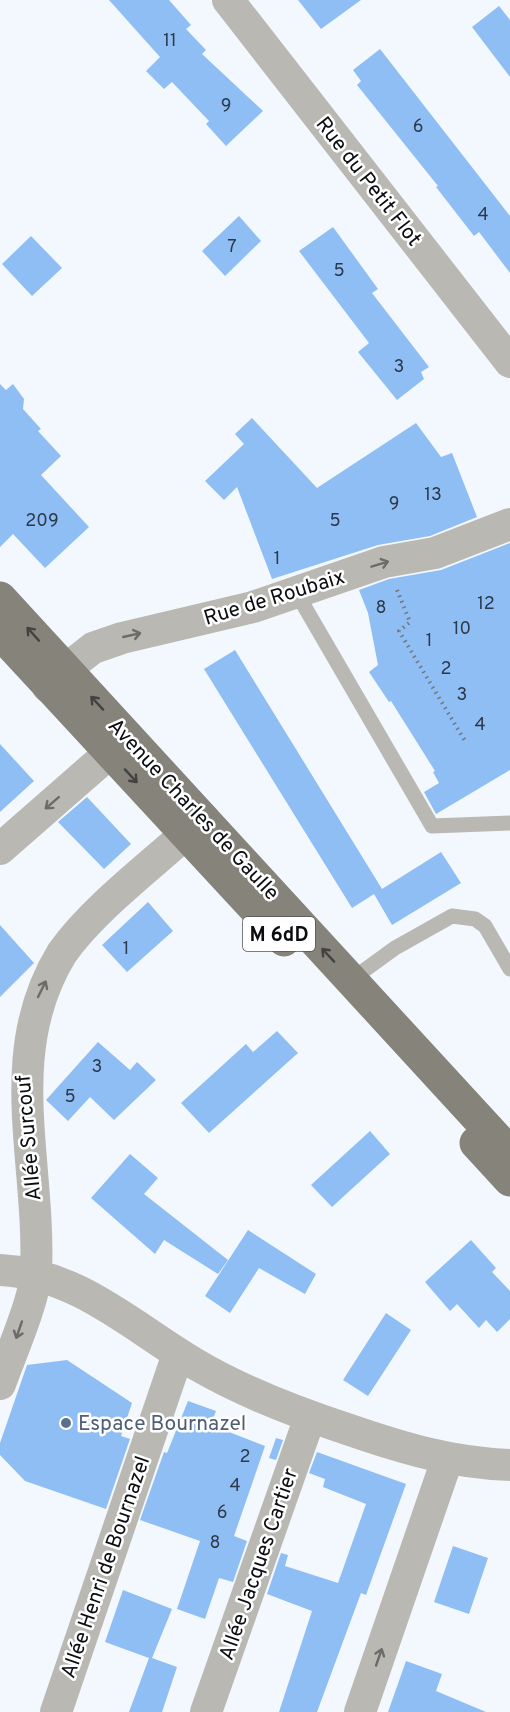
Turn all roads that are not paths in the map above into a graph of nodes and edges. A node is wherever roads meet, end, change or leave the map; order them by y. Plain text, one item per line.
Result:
1 (228, 0) edge
2 (510, 362) edge
3 (510, 524) edge
4 (296, 592) junction
5 (0, 598) edge
6 (0, 633) edge
7 (57, 678) junction
8 (119, 745) junction
9 (510, 823) edge
10 (194, 826) junction
11 (0, 849) edge
12 (510, 969) edge
13 (351, 980) junction
14 (510, 1153) edge
15 (510, 1179) edge
16 (0, 1270) edge
17 (36, 1274) junction
18 (178, 1354) junction
19 (0, 1384) edge
20 (310, 1417) junction
21 (447, 1460) junction
22 (510, 1465) edge
23 (56, 1712) edge
24 (206, 1712) edge
25 (360, 1712) edge

1 - 2 street, Rue du Petit Flot
4 -> 3 street, Rue de Roubaix
7 -> 4 street, Rue de Roubaix
4 - 9 lane
7 -> 5 main road, Avenue Charles de Gaulle
6 - 7 main road, Avenue Charles de Gaulle
7 - 8 main road, Avenue Charles de Gaulle
8 - 10 main road, Avenue Charles de Gaulle
8 -> 11 street
13 -> 10 main road, Avenue Charles de Gaulle
10 - 15 main road, Avenue Charles de Gaulle / M 6dD
17 -> 10 street, Allée Surcouf
12 - 13 lane
13 - 14 main road, Avenue Charles de Gaulle
16 - 17 street
17 - 18 street
17 -> 19 street
18 - 20 street
18 - 23 street, Allée Henri de Bournazel
20 - 21 street
20 - 24 street, Allée Jacques Cartier
21 - 22 street
25 -> 21 street

